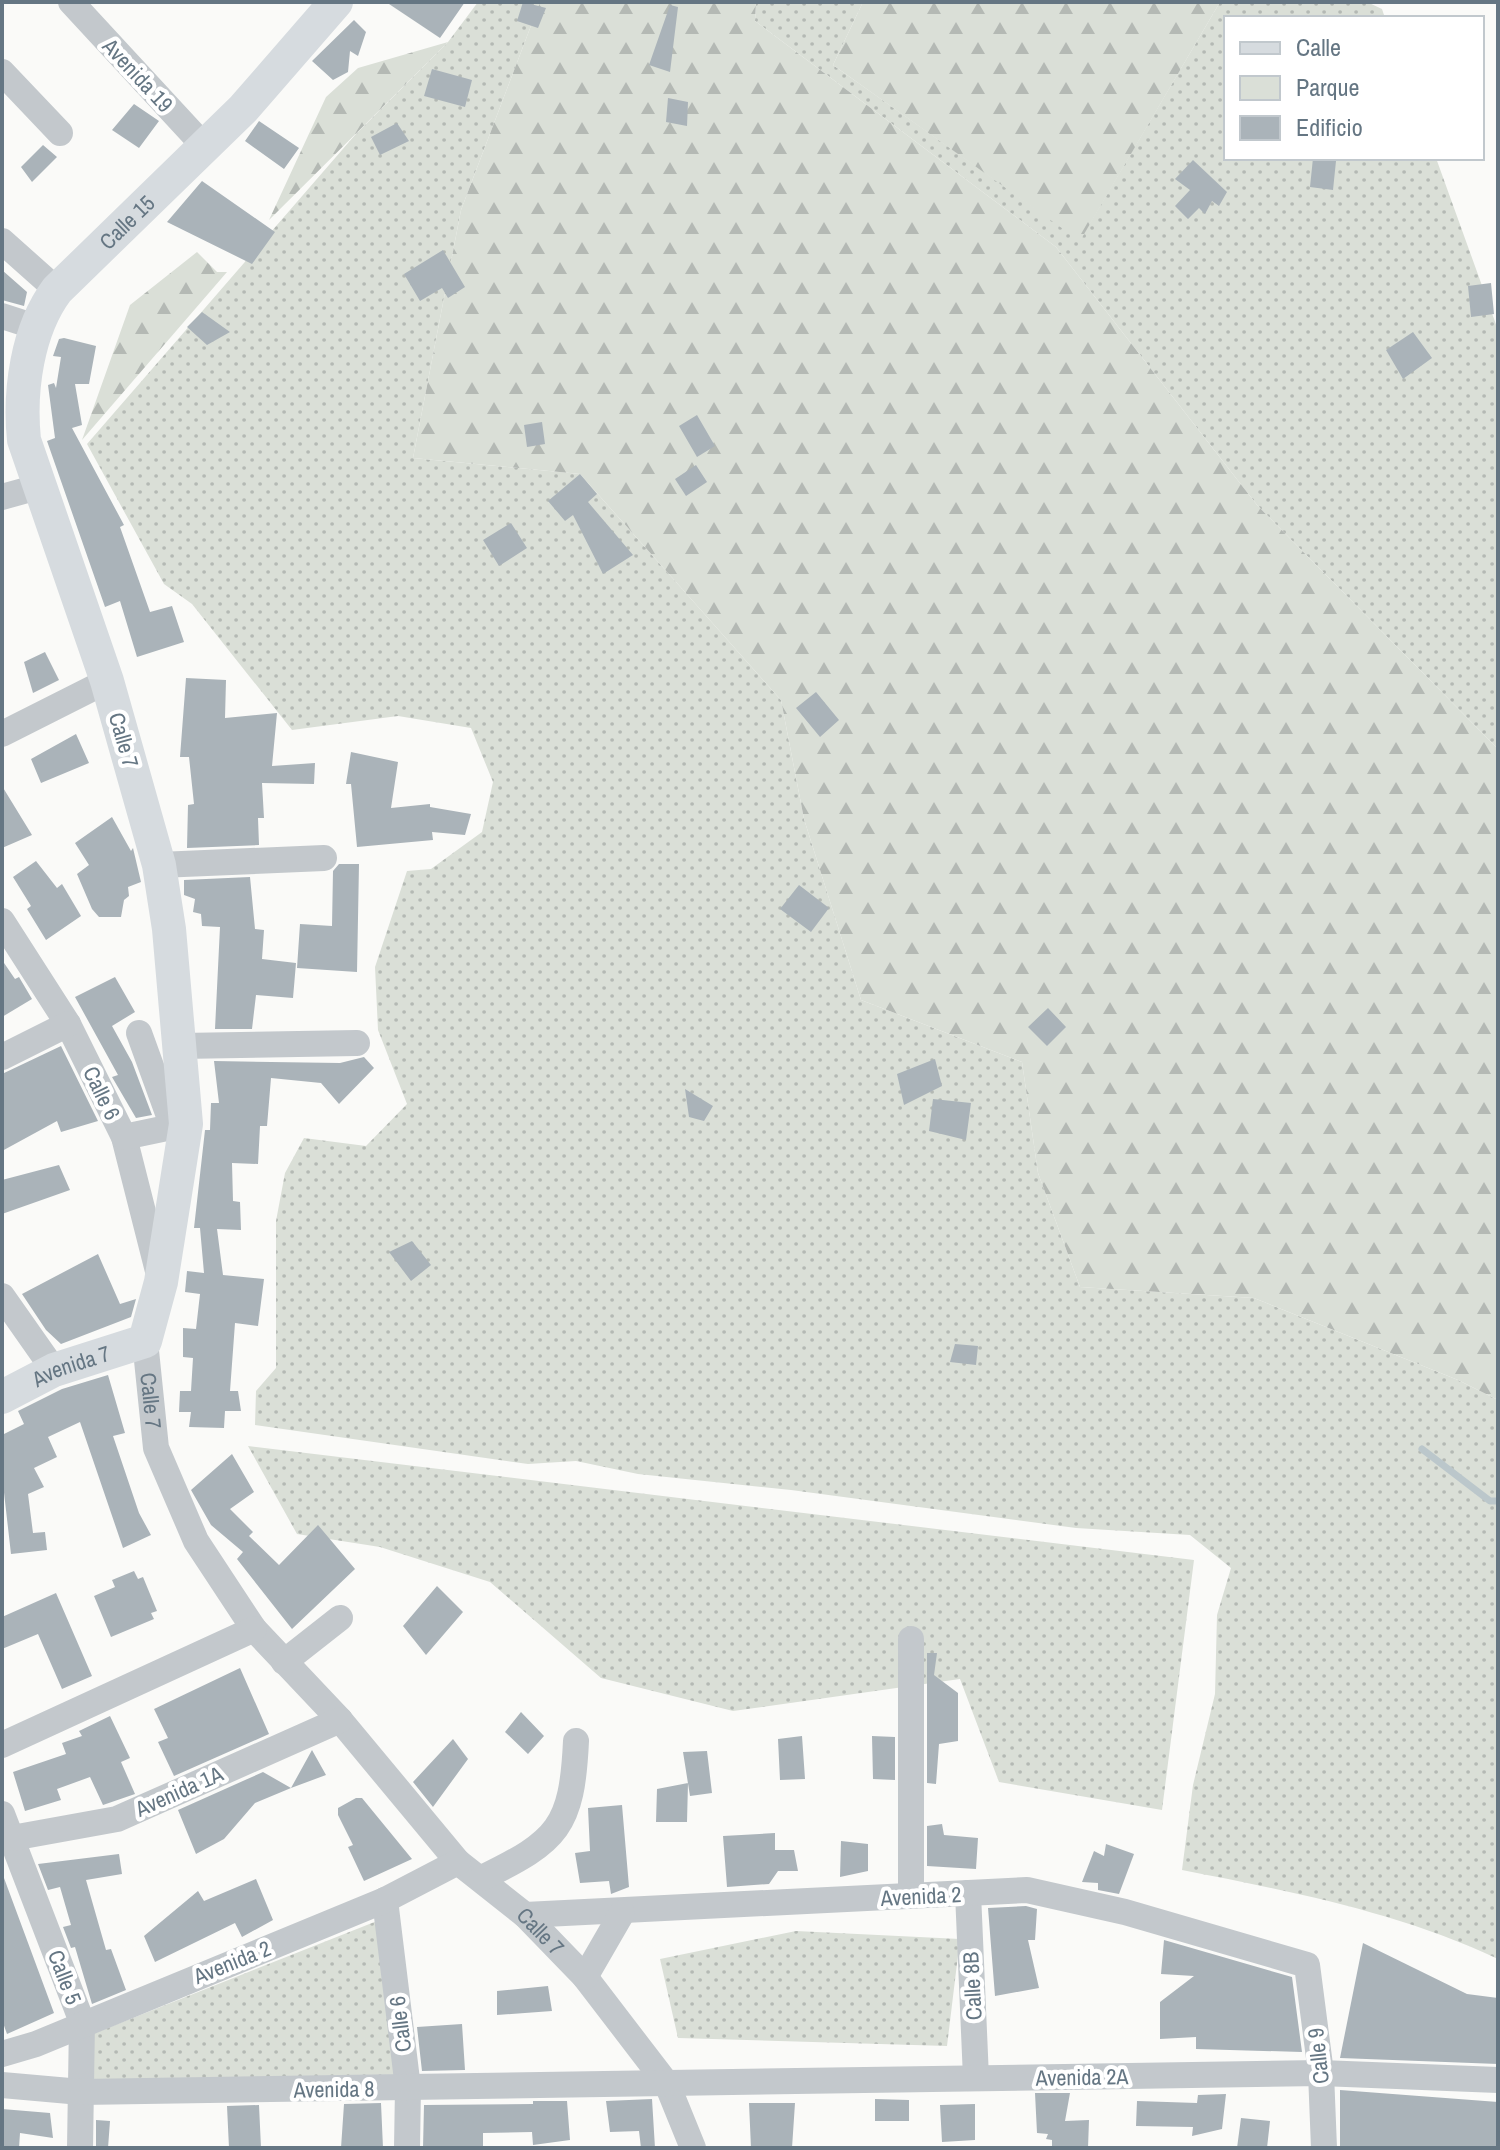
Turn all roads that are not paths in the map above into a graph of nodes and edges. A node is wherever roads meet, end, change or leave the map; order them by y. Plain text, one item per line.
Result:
1 (71, 2) edge
2 (336, 2) edge
3 (8, 88) edge
4 (60, 133) dead end
5 (205, 147) junction
6 (2, 241) edge
7 (57, 290) junction
8 (2, 316) edge
9 (36, 327) junction
10 (38, 487) junction
11 (2, 497) edge
12 (107, 681) junction
13 (2, 734) edge
14 (324, 858) dead end
15 (159, 865) junction
16 (2, 921) edge
17 (68, 1024) junction
18 (139, 1033) dead end
19 (357, 1043) dead end
20 (180, 1046) junction
21 (2, 1057) edge
22 (180, 1125) junction
23 (124, 1137) junction
24 (161, 1282) junction
25 (2, 1296) edge
26 (145, 1341) junction
27 (54, 1370) junction
28 (2, 1397) edge
29 (340, 1618) dead end
30 (254, 1629) junction
31 (911, 1639) dead end
32 (284, 1662) junction
33 (340, 1720) junction
34 (576, 1741) dead end
35 (2, 1745) edge
36 (7, 1826) edge
37 (458, 1862) junction
38 (482, 1878) junction
39 (968, 1893) junction
40 (911, 1896) junction
41 (385, 1900) junction
42 (622, 1913) junction
43 (525, 1915) junction
44 (1307, 1965) joint
45 (585, 1977) junction
46 (82, 2022) junction
47 (2, 2054) edge
48 (1321, 2073) junction
49 (976, 2078) junction
50 (1498, 2080) edge
51 (667, 2084) junction
52 (2, 2085) edge
53 (408, 2088) junction
54 (81, 2092) junction
55 (694, 2146) edge
56 (80, 2148) edge
57 (407, 2148) edge
58 (1324, 2148) edge

1 - 5 street, Avenida 19
2 - 5 main road, Calle 15
3 - 4 street
5 - 7 main road, Calle 15
6 - 7 street
7 - 9 main road, Calle 15
8 - 9 street
9 - 10 main road, Calle 15
10 - 11 street
10 - 12 main road, Calle 7
12 - 13 street
12 - 15 main road, Calle 7
14 - 15 street
15 - 20 main road, Calle 7
16 - 17 street, Calle 6
17 - 21 street
17 - 23 street, Calle 6
18 - 22 street
19 - 20 street
20 - 22 main road, Calle 7
22 - 23 street
22 - 24 main road, Calle 7
23 - 24 street, Calle 6
24 - 26 main road, Calle 7
25 - 27 street
26 - 27 main road, Avenida 7
26 - 30 street, Calle 7
27 - 28 main road, Avenida 7
29 - 32 street
30 - 32 street, Calle 7
30 - 35 street
31 - 40 street
32 - 33 street, Calle 7
33 - 36 street, Avenida 1A
33 - 37 street, Calle 7
34 - 38 street
36 - 46 street, Calle 5
37 - 38 street, Calle 7
37 - 41 street, Avenida 2
38 - 43 street, Calle 7
39 - 40 street, Avenida 2
39 - 44 street, Avenida 2
39 - 49 street, Calle 8B
40 - 42 street, Avenida 2
41 - 46 street, Avenida 2
41 - 53 street, Calle 6
42 - 43 street, Avenida 2
42 - 45 street
43 - 45 street, Calle 7
44 - 48 street, Calle 9
45 - 51 street, Calle 7
46 - 47 street, Avenida 2
46 - 54 street, Calle 5
48 - 49 street, Avenida 2A
48 - 50 street, Avenida 2A
48 - 58 street, Calle 9
49 - 51 street, Avenida 2A
51 - 53 street, Avenida 8
51 - 55 street, Calle 7
52 - 54 street, Avenida 8
53 - 54 street, Avenida 8
53 - 57 street, Calle 6
54 - 56 street, Calle 5

